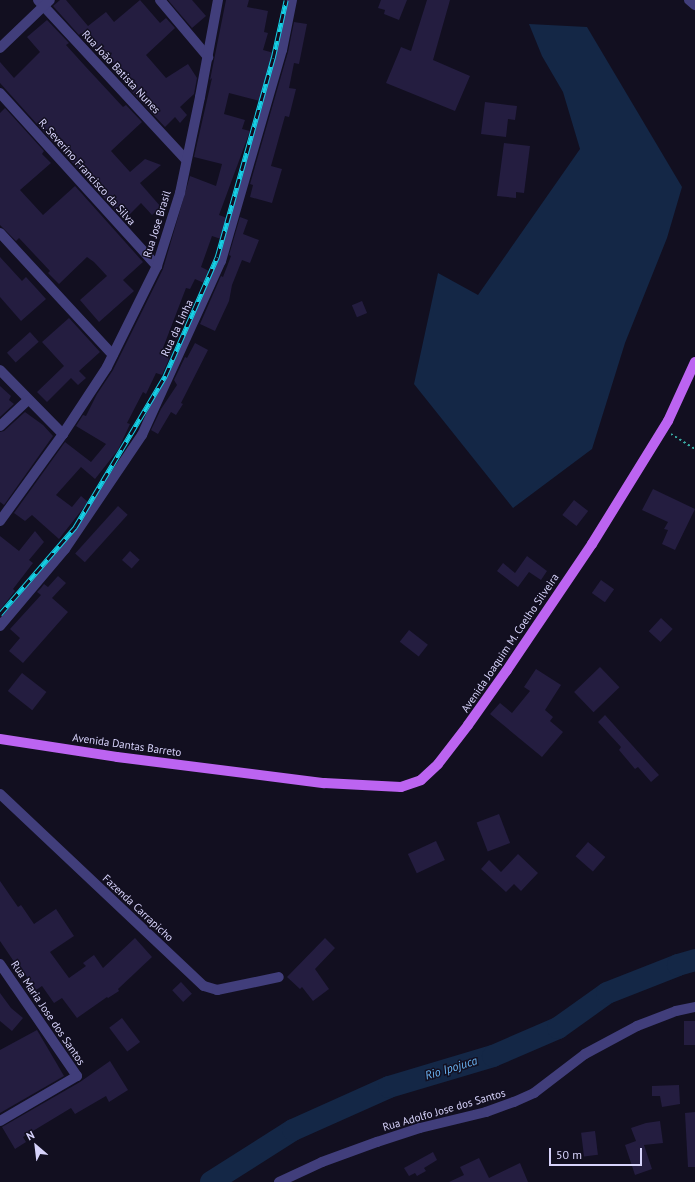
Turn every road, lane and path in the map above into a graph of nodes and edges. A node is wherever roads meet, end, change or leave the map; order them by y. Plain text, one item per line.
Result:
1 (160, 0) edge
2 (218, 0) edge
3 (292, 0) edge
4 (690, 0) edge
5 (43, 2) edge
6 (695, 5) edge
7 (0, 48) edge
8 (208, 57) junction
9 (0, 94) edge
10 (186, 160) junction
11 (0, 233) edge
12 (157, 266) junction
13 (113, 355) junction
14 (695, 362) edge
15 (0, 370) edge
16 (28, 400) junction
17 (0, 426) edge
18 (664, 429) junction
19 (63, 434) junction
20 (695, 449) edge
21 (0, 521) edge
22 (0, 626) edge
23 (0, 739) edge
24 (250, 773) joint
25 (0, 794) edge
26 (1, 967) edge
27 (279, 977) dead end
28 (695, 1007) edge
29 (0, 1121) edge
30 (279, 1182) edge

1 - 8 street
2 - 8 street, Rua Jose Brasil
3 - 22 street, Rua da Linha
4 - 6 street
5 - 7 street
5 - 10 street, Rua João Batista Nunes
8 - 10 street, Rua Jose Brasil
9 - 12 street, R. Severino Francisco da Silva
10 - 12 street, Rua Jose Brasil
11 - 13 street
12 - 13 street, Rua Jose Brasil
13 - 19 street, Rua Jose Brasil
14 - 18 main road, Avenida Joaquim M. Coelho Silveira
15 - 16 street
16 - 17 street
16 - 19 street
18 - 20 path
18 - 24 main road, Avenida Joaquim M. Coelho Silveira
19 - 21 street, Rua Jose Brasil
23 - 24 main road, Avenida Dantas Barreto
25 - 27 street, Fazenda Carrapicho
26 - 29 street, Rua Maria Jose dos Santos
28 - 30 street, Rua Adolfo Jose dos Santos

